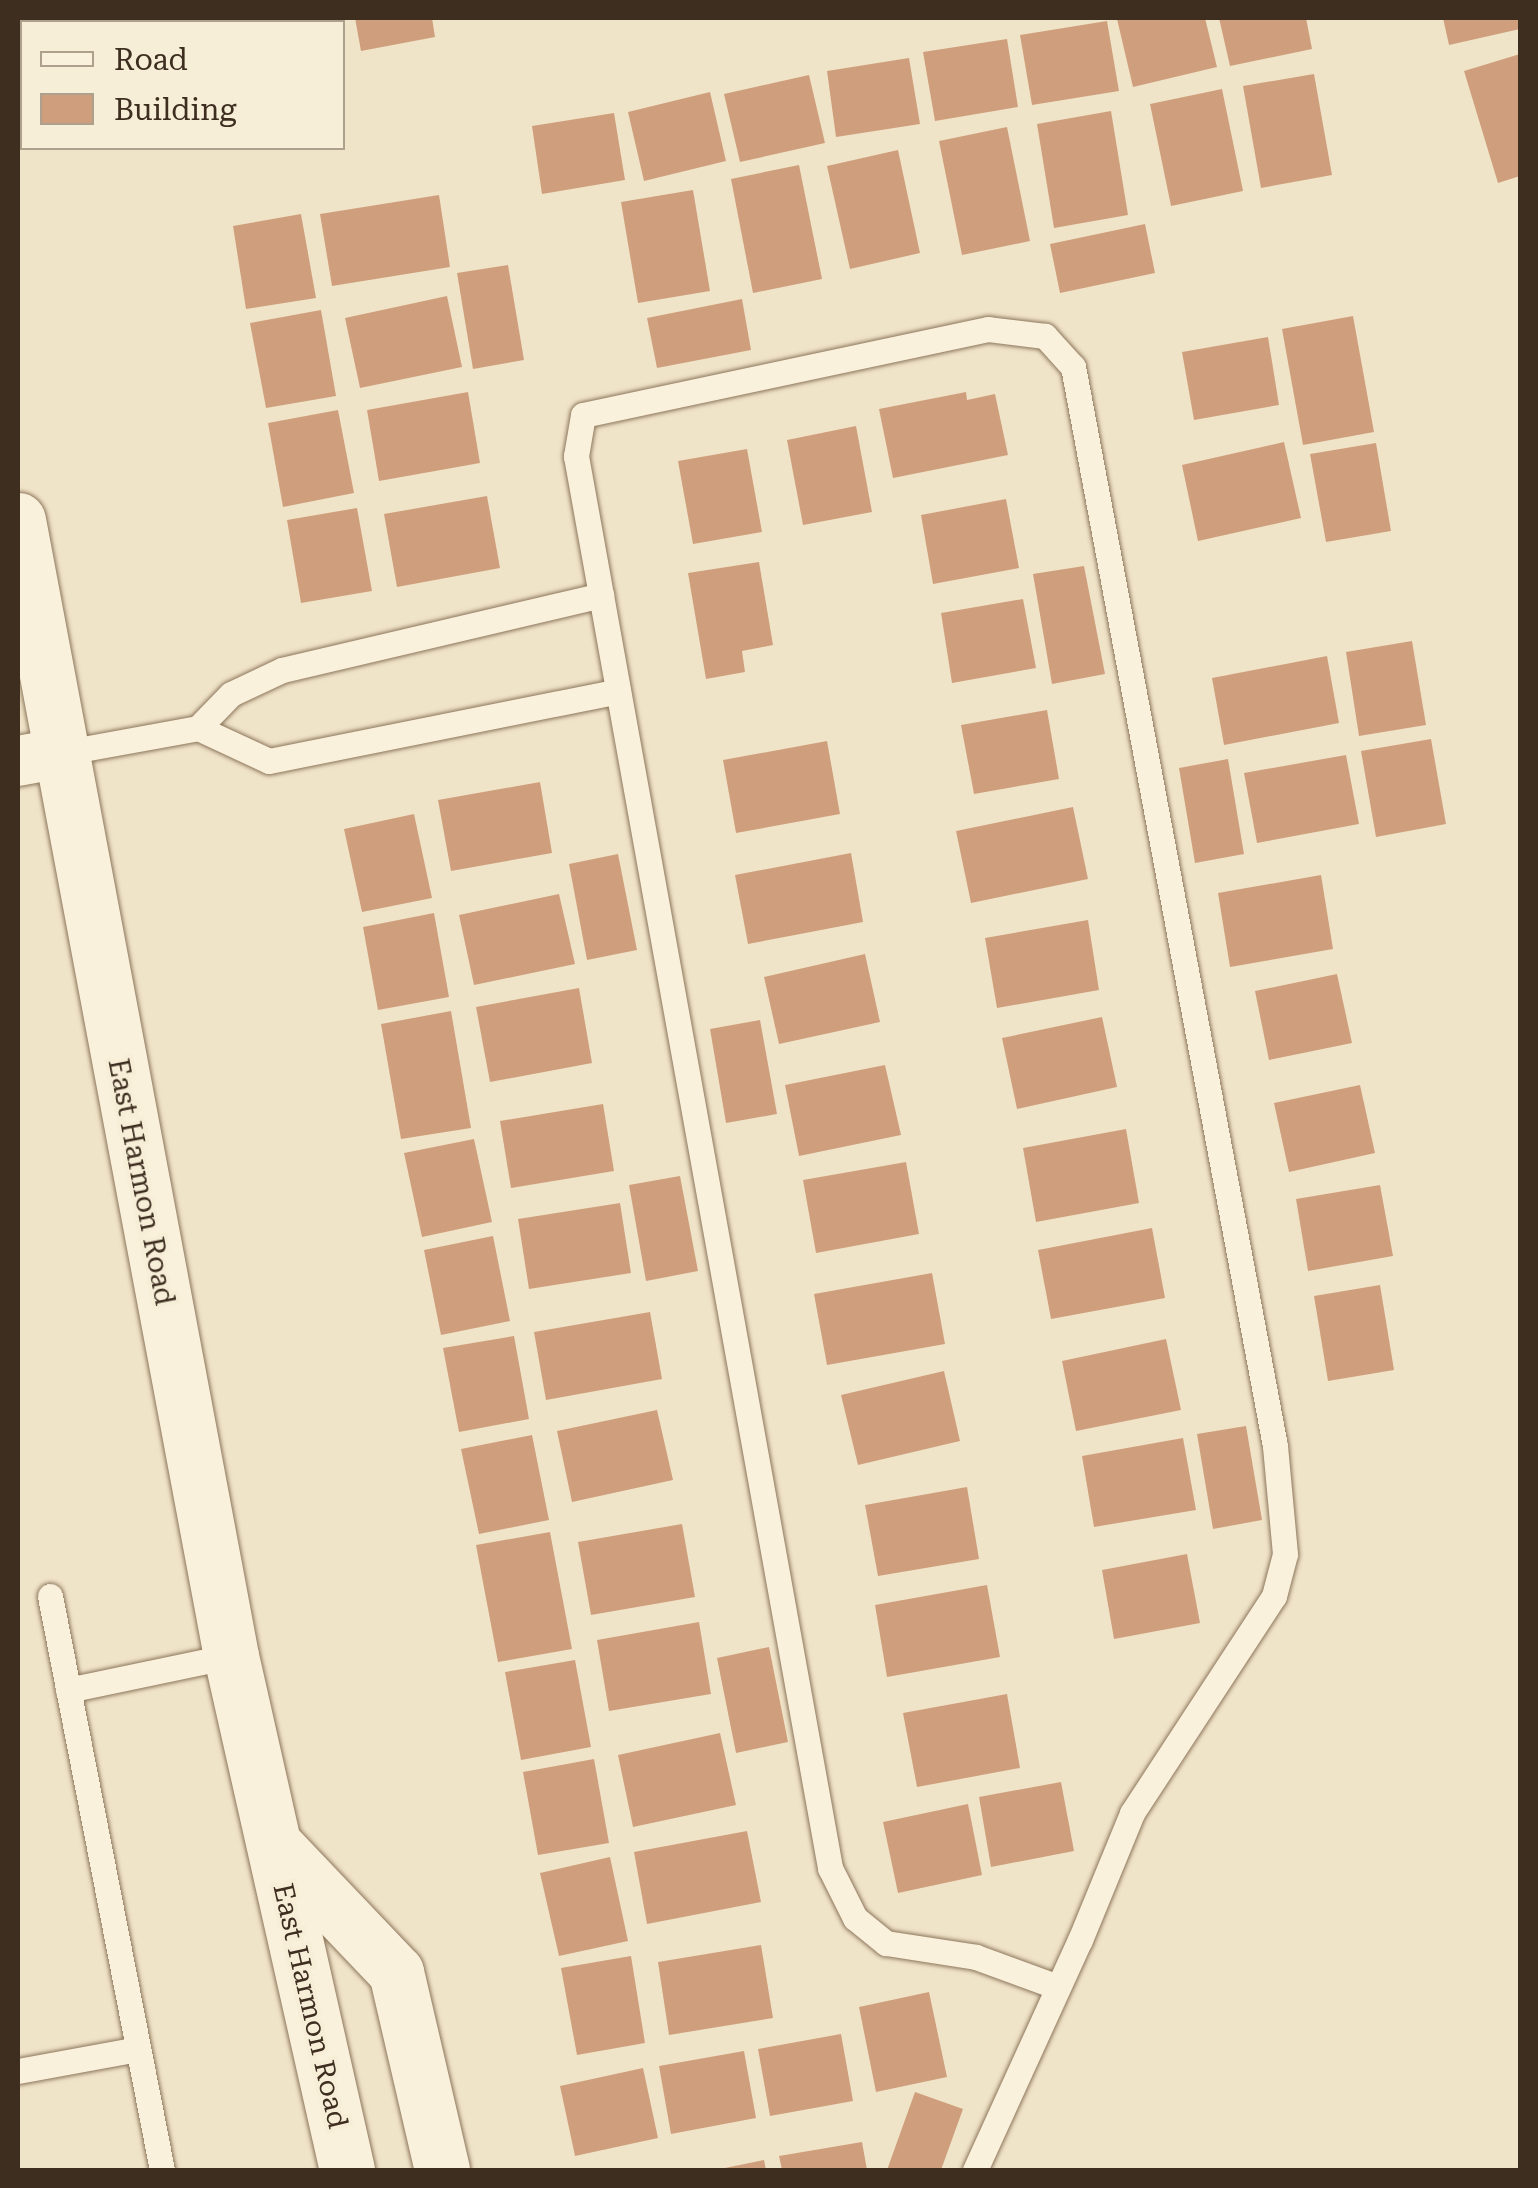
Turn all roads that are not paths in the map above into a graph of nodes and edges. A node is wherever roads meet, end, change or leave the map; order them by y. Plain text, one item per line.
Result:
1 (18, 520) edge
2 (601, 595) junction
3 (618, 691) junction
4 (198, 728) junction
5 (39, 757) edge
6 (50, 1596) dead end
7 (230, 1656) junction
8 (68, 1690) junction
9 (272, 1842) junction
10 (1058, 1987) junction
11 (138, 2048) junction
12 (18, 2071) edge
13 (162, 2170) edge
14 (347, 2170) edge
15 (442, 2170) edge
16 (975, 2170) edge

1 - 5 main road, East Harmon Road
2 - 3 lane
2 - 4 lane
2 - 10 lane
3 - 4 lane
3 - 10 lane
4 - 5 lane
5 - 7 main road, East Harmon Road
6 - 8 lane
7 - 8 lane
7 - 9 main road, East Harmon Road
8 - 11 lane
9 - 14 main road, East Harmon Road
9 - 15 main road, East Harmon Road
10 - 16 lane
11 - 12 lane
11 - 13 lane

